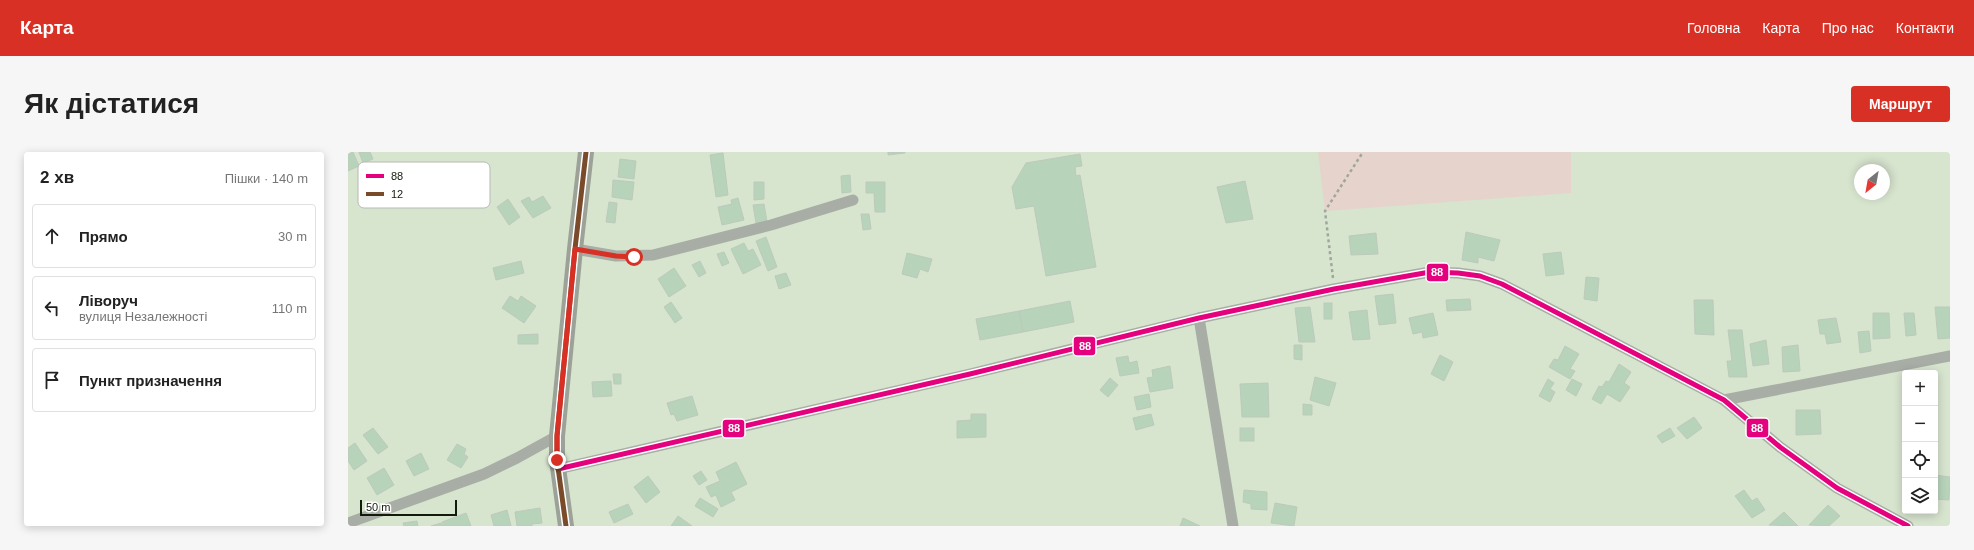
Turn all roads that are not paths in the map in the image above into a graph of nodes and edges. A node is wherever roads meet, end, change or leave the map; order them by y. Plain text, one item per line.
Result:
1 (586, 152) edge
2 (853, 200) dead end
3 (575, 249) junction
4 (1199, 318) junction
5 (1950, 356) edge
6 (1724, 400) junction
7 (557, 436) junction
8 (558, 469) junction
9 (348, 523) edge
10 (566, 526) edge
11 (1233, 526) edge
12 (1908, 526) edge

1 - 3 street
2 - 3 street
3 - 7 street
4 - 6 street
4 - 8 street
4 - 11 street
5 - 6 street
6 - 12 street
7 - 8 street
7 - 9 street
8 - 10 street

